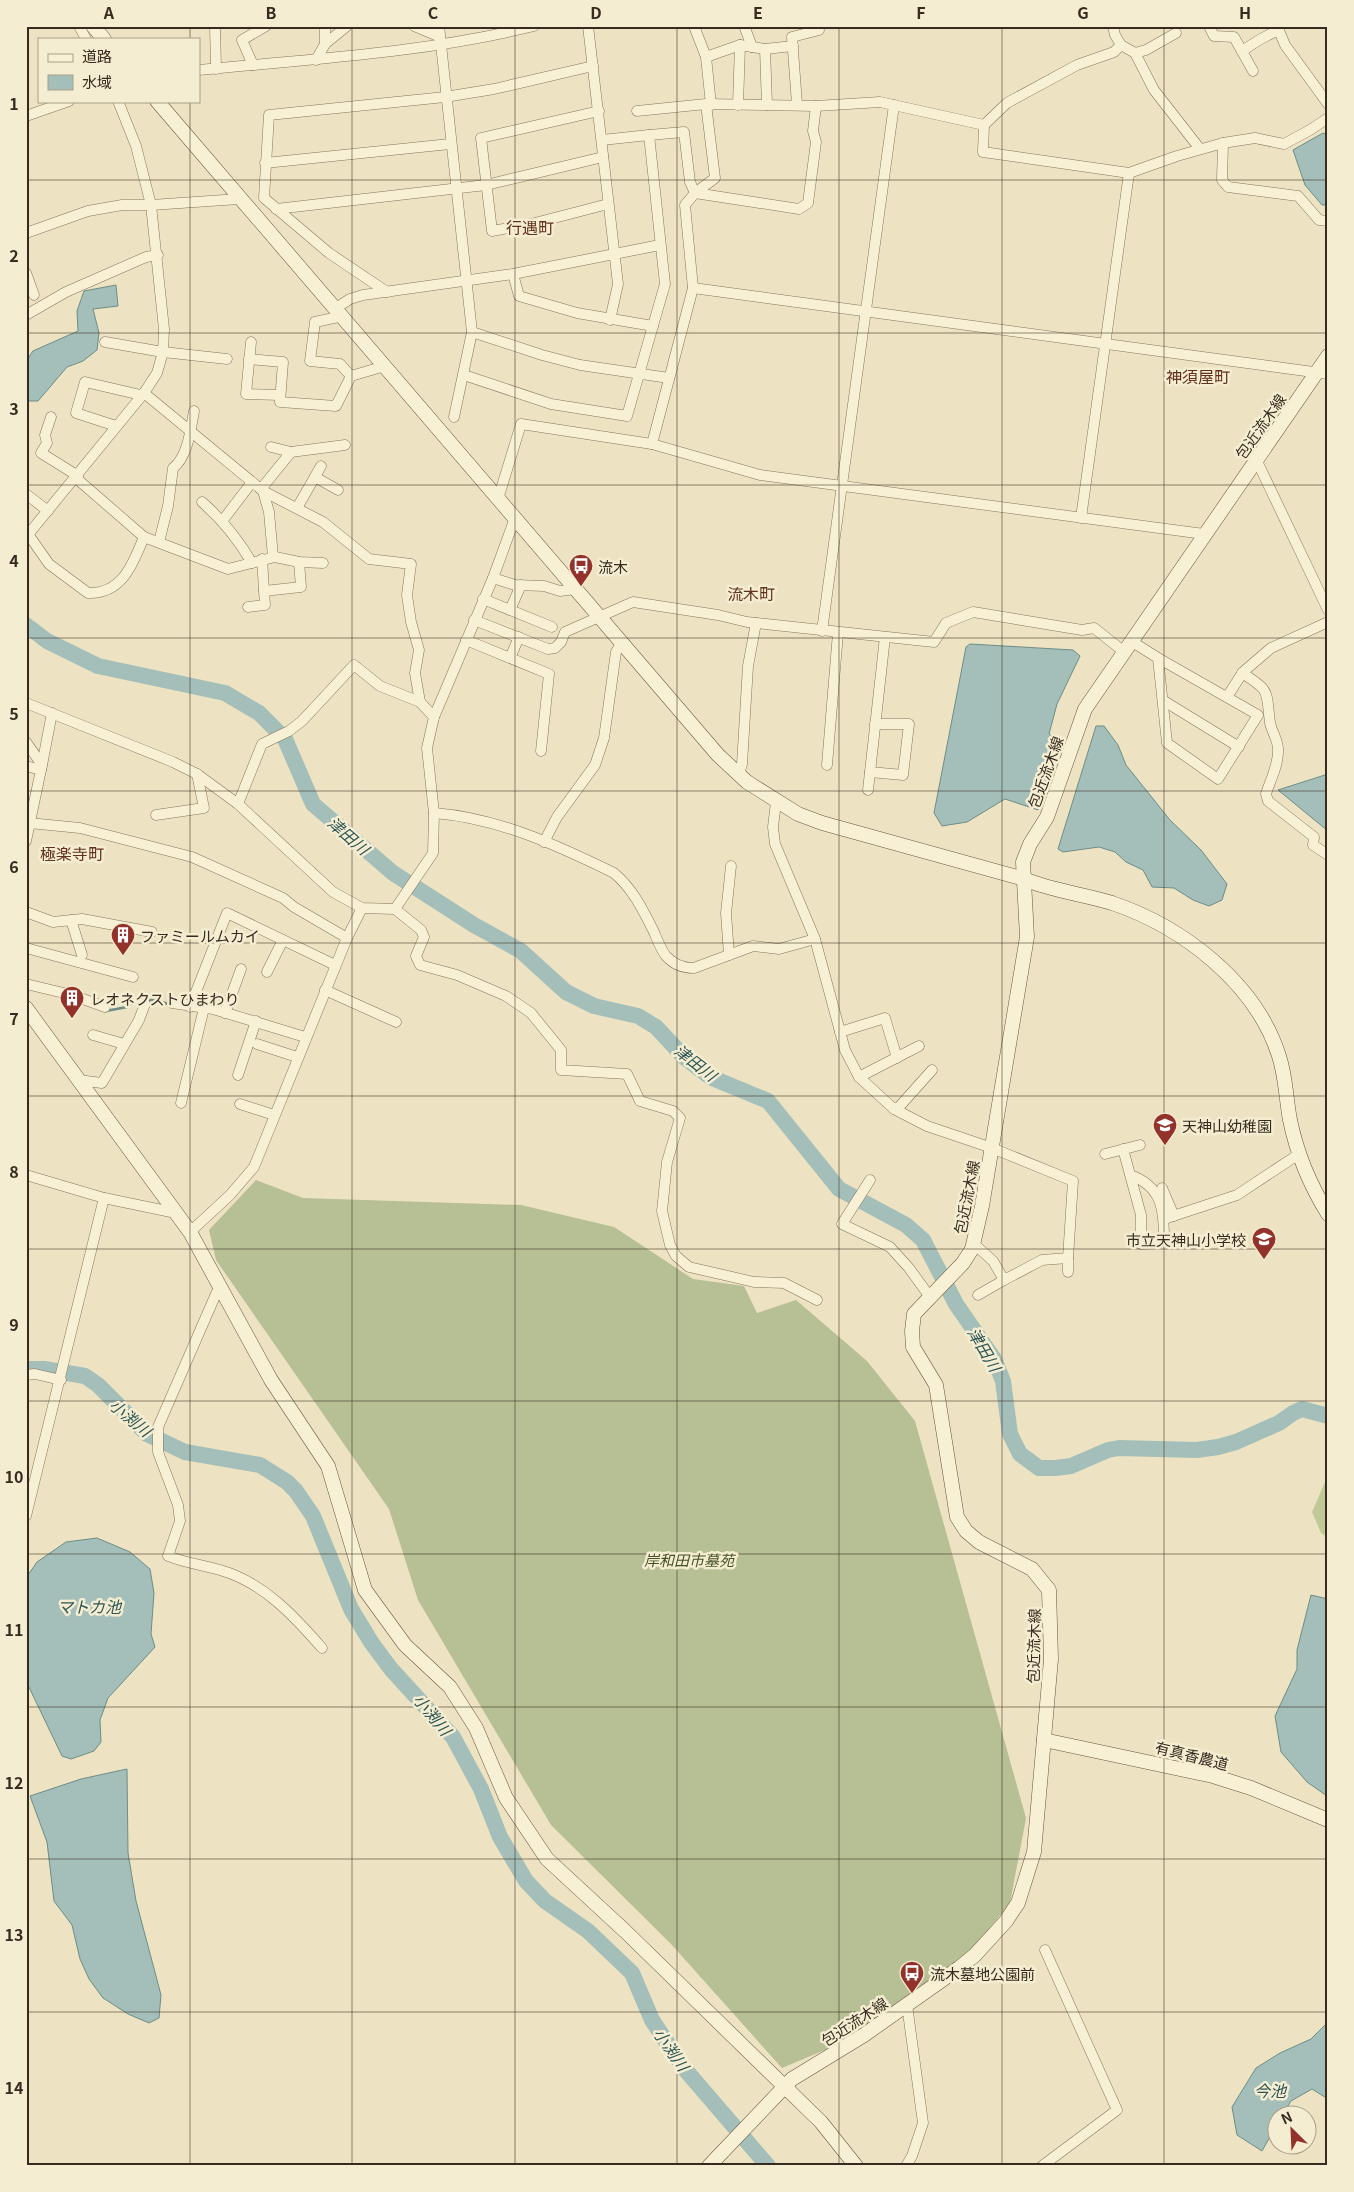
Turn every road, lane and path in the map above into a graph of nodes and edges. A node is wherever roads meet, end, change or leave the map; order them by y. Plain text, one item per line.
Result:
1 (79, 26) edge
2 (94, 26) edge
3 (215, 26) edge
4 (266, 26) edge
5 (325, 26) edge
6 (347, 26) edge
7 (414, 26) edge
8 (588, 26) edge
9 (694, 26) edge
10 (746, 26) edge
11 (1113, 26) edge
12 (1209, 26) edge
13 (528, 27) edge
14 (1277, 28) edge
15 (252, 30) edge
16 (819, 30) dead end
17 (1176, 33) dead end
18 (440, 36) edge
19 (85, 38) edge
20 (103, 38) edge
21 (325, 44) junction
22 (1120, 45) junction
23 (740, 46) junction
24 (793, 46) junction
25 (752, 47) junction
26 (765, 48) junction
27 (1242, 51) junction
28 (1135, 53) junction
29 (706, 57) junction
30 (316, 60) junction
31 (253, 65) junction
32 (592, 66) junction
33 (216, 69) junction
34 (200, 70) edge
35 (1253, 71) dead end
36 (445, 97) junction
37 (66, 102) edge
38 (118, 102) edge
39 (158, 102) edge
40 (708, 104) junction
41 (738, 104) junction
42 (767, 104) junction
43 (797, 104) junction
44 (1328, 104) edge
45 (894, 105) junction
46 (816, 106) junction
47 (598, 111) junction
48 (637, 111) dead end
49 (26, 116) edge
50 (1328, 118) edge
51 (984, 125) junction
52 (649, 135) junction
53 (602, 140) junction
54 (1223, 143) junction
55 (450, 144) junction
56 (1200, 149) junction
57 (603, 157) junction
58 (265, 163) junction
59 (1129, 173) junction
60 (486, 185) junction
61 (456, 189) junction
62 (695, 194) junction
63 (240, 199) junction
64 (608, 204) junction
65 (151, 205) junction
66 (276, 210) junction
67 (1328, 221) edge
68 (26, 233) edge
69 (660, 245) junction
70 (614, 253) junction
71 (158, 255) junction
72 (26, 273) edge
73 (513, 274) junction
74 (466, 281) junction
75 (692, 288) junction
76 (387, 292) junction
77 (34, 295) dead end
78 (339, 312) junction
79 (866, 313) junction
80 (26, 315) edge
81 (610, 320) junction
82 (653, 326) junction
83 (472, 332) junction
84 (105, 342) dead end
85 (251, 342) dead end
86 (1104, 345) junction
87 (163, 352) junction
88 (1328, 356) edge
89 (227, 359) dead end
90 (249, 359) junction
91 (385, 366) junction
92 (1322, 373) edge
93 (640, 374) junction
94 (464, 375) junction
95 (352, 376) junction
96 (669, 378) junction
97 (142, 394) junction
98 (280, 395) junction
99 (194, 410) dead end
100 (51, 417) dead end
101 (454, 417) dead end
102 (116, 426) junction
103 (190, 432) junction
104 (652, 444) junction
105 (344, 445) dead end
106 (271, 447) dead end
107 (291, 452) junction
108 (1256, 460) junction
109 (321, 466) dead end
110 (77, 477) junction
111 (315, 477) junction
112 (252, 482) junction
113 (842, 486) junction
114 (262, 490) junction
115 (338, 490) dead end
116 (26, 494) edge
117 (498, 499) junction
118 (202, 502) dead end
119 (297, 508) junction
120 (48, 511) junction
121 (515, 518) junction
122 (1081, 518) junction
123 (223, 520) junction
124 (1204, 534) junction
125 (27, 536) edge
126 (144, 536) junction
127 (159, 542) junction
128 (273, 557) junction
129 (257, 561) junction
130 (299, 562) junction
131 (323, 563) dead end
132 (493, 578) junction
133 (521, 585) junction
134 (576, 589) junction
135 (264, 591) junction
136 (483, 599) junction
137 (248, 607) dead end
138 (510, 610) junction
139 (1328, 610) edge
140 (600, 617) junction
141 (474, 620) junction
142 (1328, 622) edge
143 (756, 623) junction
144 (552, 627) dead end
145 (822, 631) junction
146 (838, 633) junction
147 (518, 637) junction
148 (885, 637) junction
149 (466, 640) junction
150 (622, 642) junction
151 (1127, 646) junction
152 (510, 658) junction
153 (1158, 658) junction
154 (1242, 673) junction
155 (1227, 697) junction
156 (420, 702) junction
157 (1164, 702) junction
158 (26, 703) edge
159 (52, 713) junction
160 (434, 717) junction
161 (875, 724) junction
162 (26, 742) edge
163 (1239, 747) junction
164 (541, 751) dead end
165 (827, 765) dead end
166 (26, 766) edge
167 (42, 768) junction
168 (870, 772) junction
169 (197, 774) junction
170 (738, 774) junction
171 (868, 790) dead end
172 (31, 796) edge
173 (776, 802) junction
174 (238, 804) junction
175 (434, 812) junction
176 (156, 815) dead end
177 (29, 823) junction
178 (26, 841) edge
179 (544, 842) junction
180 (1328, 855) edge
181 (731, 866) dead end
182 (1024, 879) junction
183 (362, 908) junction
184 (395, 909) junction
185 (26, 912) edge
186 (71, 920) junction
187 (152, 932) dead end
188 (347, 938) junction
189 (815, 939) junction
190 (283, 940) junction
191 (26, 948) edge
192 (82, 955) dead end
193 (729, 955) junction
194 (336, 965) junction
195 (242, 969) dead end
196 (266, 972) dead end
197 (133, 977) dead end
198 (26, 984) edge
199 (325, 990) junction
200 (172, 1003) dead end
201 (145, 1004) dead end
202 (104, 1006) dead end
203 (190, 1007) junction
204 (26, 1008) edge
205 (204, 1008) junction
206 (225, 1013) junction
207 (256, 1021) junction
208 (396, 1022) dead end
209 (840, 1032) junction
210 (93, 1035) dead end
211 (305, 1038) junction
212 (124, 1044) junction
213 (257, 1044) dead end
214 (919, 1046) dead end
215 (297, 1057) junction
216 (897, 1058) junction
217 (932, 1070) dead end
218 (238, 1075) dead end
219 (860, 1077) junction
220 (78, 1080) junction
221 (181, 1103) dead end
222 (240, 1104) dead end
223 (894, 1109) junction
224 (274, 1116) junction
225 (1140, 1145) dead end
226 (992, 1148) junction
227 (1123, 1150) junction
228 (1105, 1154) dead end
229 (1299, 1154) junction
230 (1130, 1175) junction
231 (26, 1176) edge
232 (870, 1180) dead end
233 (1162, 1188) dead end
234 (104, 1198) junction
235 (176, 1213) junction
236 (1328, 1214) edge
237 (1174, 1216) junction
238 (1164, 1219) junction
239 (190, 1232) junction
240 (974, 1243) junction
241 (1068, 1258) junction
242 (1068, 1272) dead end
243 (1004, 1280) junction
244 (220, 1287) junction
245 (933, 1295) junction
246 (978, 1295) dead end
247 (817, 1300) dead end
248 (26, 1375) edge
249 (61, 1380) junction
250 (26, 1516) edge
251 (322, 1648) dead end
252 (1044, 1740) junction
253 (1328, 1820) edge
254 (1045, 1950) dead end
255 (907, 2005) junction
256 (784, 2087) junction
257 (713, 2162) edge
258 (856, 2166) edge
259 (906, 2166) edge
260 (1042, 2166) edge

1 - 19 street
2 - 20 street
3 - 33 street
4 - 15 street
5 - 21 street
6 - 21 street
7 - 18 street
8 - 32 street
9 - 29 street
10 - 25 street
11 - 22 street
12 - 27 street
13 - 18 street
14 - 27 street
14 - 44 street
15 - 31 street
16 - 24 street
17 - 28 street
18 - 30 street
18 - 36 street
21 - 30 street
22 - 28 street
22 - 51 street
23 - 25 street
23 - 29 street
23 - 41 street
24 - 26 street
24 - 43 street
25 - 26 street
26 - 42 street
27 - 35 street
28 - 56 street
29 - 40 street
30 - 31 street
31 - 33 street
32 - 36 street
32 - 47 street
33 - 34 street
36 - 55 street
36 - 58 street
37 - 49 street
38 - 65 street
39 - 63 street
40 - 41 street
40 - 48 street
40 - 62 street
41 - 42 street
42 - 43 street
43 - 46 street
45 - 46 street
45 - 51 street
45 - 79 street
46 - 62 street
47 - 53 street
47 - 60 street
50 - 54 street
51 - 59 street
52 - 53 street
52 - 62 street
52 - 69 street
53 - 57 street
54 - 56 street
54 - 67 street
55 - 58 street
55 - 61 street
56 - 59 street
57 - 60 street
57 - 64 street
58 - 66 street
59 - 86 street
60 - 61 street
60 - 64 street
61 - 66 street
61 - 74 street
62 - 75 street
63 - 65 street
63 - 78 street
64 - 70 street
65 - 68 street
65 - 71 street
66 - 76 street
69 - 70 street
69 - 82 street
70 - 73 street
70 - 81 street
71 - 80 street
71 - 87 street
72 - 77 street
73 - 74 street
73 - 81 street
74 - 76 street
74 - 83 street
75 - 79 street
75 - 96 street
76 - 78 street
78 - 91 street
78 - 95 street
79 - 86 street
79 - 113 street
81 - 82 street
82 - 93 street
83 - 93 street
83 - 94 street
84 - 87 street
85 - 90 street
86 - 92 street
86 - 122 street
87 - 89 street
87 - 97 street
88 - 92 street, 包近流木線
90 - 98 street
90 - 98 street
91 - 95 street
91 - 117 street
92 - 108 street, 包近流木線
93 - 94 street
93 - 96 street
94 - 101 street
95 - 98 street
96 - 104 street
97 - 102 street
97 - 102 street
97 - 103 street
99 - 103 street
100 - 110 street
102 - 110 street
103 - 112 street
103 - 127 street
104 - 113 street
104 - 117 street
105 - 107 street
106 - 107 street
107 - 114 street
108 - 124 street, 包近流木線
108 - 139 street
109 - 111 street
110 - 120 street
110 - 126 street
111 - 115 street
111 - 119 street
112 - 114 street
112 - 123 street
113 - 122 street
113 - 145 street
114 - 119 street
114 - 128 street
116 - 120 street
117 - 121 street
118 - 123 street
119 - 156 street
120 - 125 street
121 - 132 street
121 - 134 street
122 - 124 street
123 - 129 street
124 - 151 street, 包近流木線
125 - 126 street
126 - 127 street
127 - 129 street
128 - 129 street
128 - 130 street
129 - 135 street
130 - 131 street
130 - 135 street
132 - 133 street
132 - 136 street
133 - 134 street
133 - 138 street
134 - 140 street
135 - 137 street
136 - 138 street
136 - 141 street
138 - 144 street
140 - 143 street
140 - 147 street
140 - 150 street
141 - 147 street
141 - 149 street
142 - 154 street
143 - 145 street
143 - 170 street
145 - 146 street
146 - 148 street
146 - 165 street
147 - 152 street
148 - 151 street
148 - 161 street
149 - 152 street
149 - 160 street
150 - 170 street
150 - 179 street
151 - 153 street
151 - 182 street, 包近流木線
152 - 164 street
153 - 155 street
153 - 157 street
154 - 155 street
154 - 180 street
155 - 163 street
156 - 160 street
156 - 174 street
157 - 163 street
157 - 163 street
158 - 159 street
159 - 167 street
159 - 169 street
160 - 175 street
161 - 168 street
161 - 168 street
162 - 167 street
166 - 167 street
167 - 172 street
168 - 171 street
169 - 174 street
169 - 176 street
170 - 173 street
172 - 177 street
173 - 182 street
173 - 189 street
174 - 183 street
175 - 179 street
175 - 184 street
177 - 178 street
177 - 188 street
179 - 193 street
181 - 193 street
182 - 226 street, 包近流木線
182 - 229 street
183 - 184 street
183 - 188 street
184 - 247 street
185 - 186 street
186 - 187 street
186 - 192 street
188 - 194 street
189 - 193 street
189 - 209 street
190 - 194 street
190 - 196 street
190 - 203 street
191 - 197 street
194 - 199 street
195 - 206 street
198 - 202 street
199 - 208 street
199 - 211 street
200 - 203 street
201 - 212 street
203 - 205 street
204 - 220 street
205 - 206 street
205 - 221 street
206 - 207 street
207 - 211 street
207 - 218 street
209 - 216 street
209 - 219 street
210 - 212 street
211 - 215 street
212 - 220 street
213 - 215 street
214 - 216 street
215 - 224 street
216 - 219 street
217 - 223 street
219 - 223 street
220 - 235 street
222 - 224 street
223 - 226 street
224 - 239 street
225 - 227 street
226 - 240 street, 包近流木線
226 - 241 street
227 - 228 street
227 - 230 street
229 - 236 street
229 - 237 street
230 - 238 street
230 - 238 street
231 - 234 street
232 - 245 street
233 - 237 street
234 - 235 street
234 - 249 street
235 - 239 street
237 - 238 street
239 - 244 street
240 - 243 street
240 - 245 street, 包近流木線
241 - 242 street
241 - 243 street
243 - 246 street
244 - 251 street
244 - 256 street
245 - 252 street, 包近流木線
248 - 249 street
249 - 250 street
252 - 253 street, 有真香農道
252 - 255 street, 包近流木線
254 - 260 street
255 - 256 street, 包近流木線
255 - 259 street
256 - 257 street, 包近流木線
256 - 258 street

